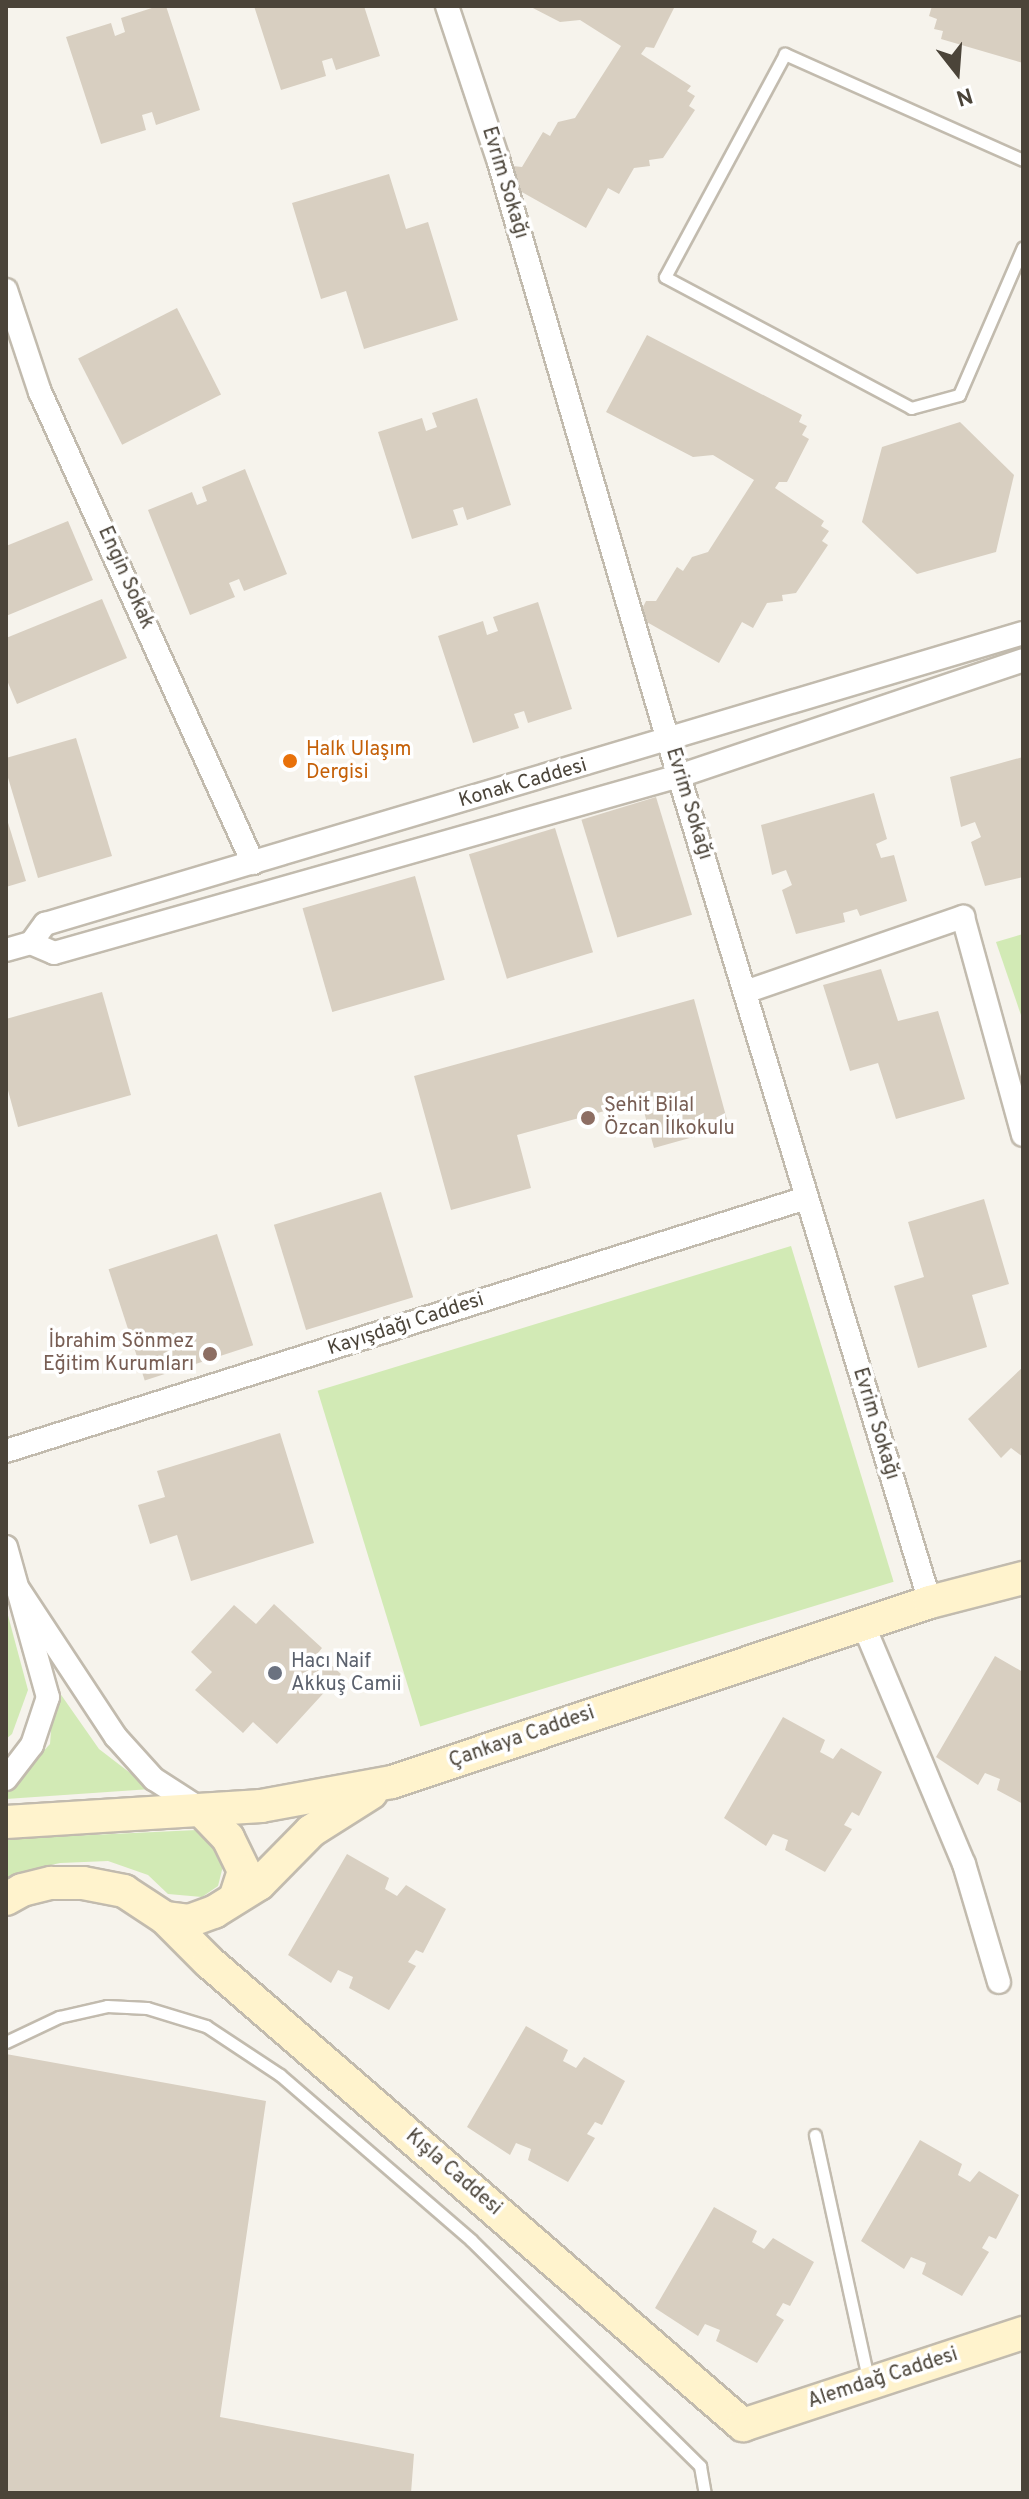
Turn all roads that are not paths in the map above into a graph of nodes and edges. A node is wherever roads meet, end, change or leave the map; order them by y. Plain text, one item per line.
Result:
1 (447, 6) edge
2 (1023, 160) edge
3 (1023, 247) edge
4 (6, 290) edge
5 (1023, 633) edge
6 (1023, 660) edge
7 (667, 737) junction
8 (679, 776) junction
9 (253, 863) junction
10 (31, 943) junction
11 (6, 950) edge
12 (745, 992) junction
13 (1023, 1135) edge
14 (806, 1198) junction
15 (6, 1451) edge
16 (6, 1547) edge
17 (1023, 1578) edge
18 (19, 1590) junction
19 (930, 1602) junction
20 (863, 1624) junction
21 (6, 1779) edge
22 (392, 1782) junction
23 (201, 1810) junction
24 (6, 1822) edge
25 (235, 1898) junction
26 (6, 1899) edge
27 (165, 1918) junction
28 (999, 1982) dead end
29 (6, 2042) edge
30 (815, 2135) dead end
31 (1023, 2333) edge
32 (869, 2383) junction
33 (743, 2425) joint
34 (705, 2493) edge

1 - 7 street, Evrim Sokağı
2 - 3 lane
4 - 9 street, Engin Sokak
5 - 7 street, Konak Caddesi
6 - 8 street, Konak Caddesi
7 - 8 street, Evrim Sokağı
7 - 9 street, Konak Caddesi
8 - 10 street, Konak Caddesi
8 - 12 street, Evrim Sokağı
9 - 10 street, Konak Caddesi
10 - 11 street, Konak Caddesi
12 - 13 street
12 - 14 street, Evrim Sokağı
14 - 15 street, Kayışdağı Caddesi
14 - 19 street, Evrim Sokağı
16 - 18 street
17 - 19 main road, Çankaya Caddesi
18 - 21 street
18 - 23 street
19 - 20 main road, Çankaya Caddesi
20 - 22 main road, Çankaya Caddesi
20 - 28 street
22 - 23 main road, Çankaya Caddesi
22 - 25 main road
23 - 24 main road, Çankaya Caddesi
23 - 25 main road
25 - 27 main road
26 - 27 main road, Kışla Caddesi
27 - 33 main road, Kışla Caddesi
29 - 34 lane
30 - 32 lane
31 - 32 main road, Alemdağ Caddesi
32 - 33 main road, Alemdağ Caddesi

